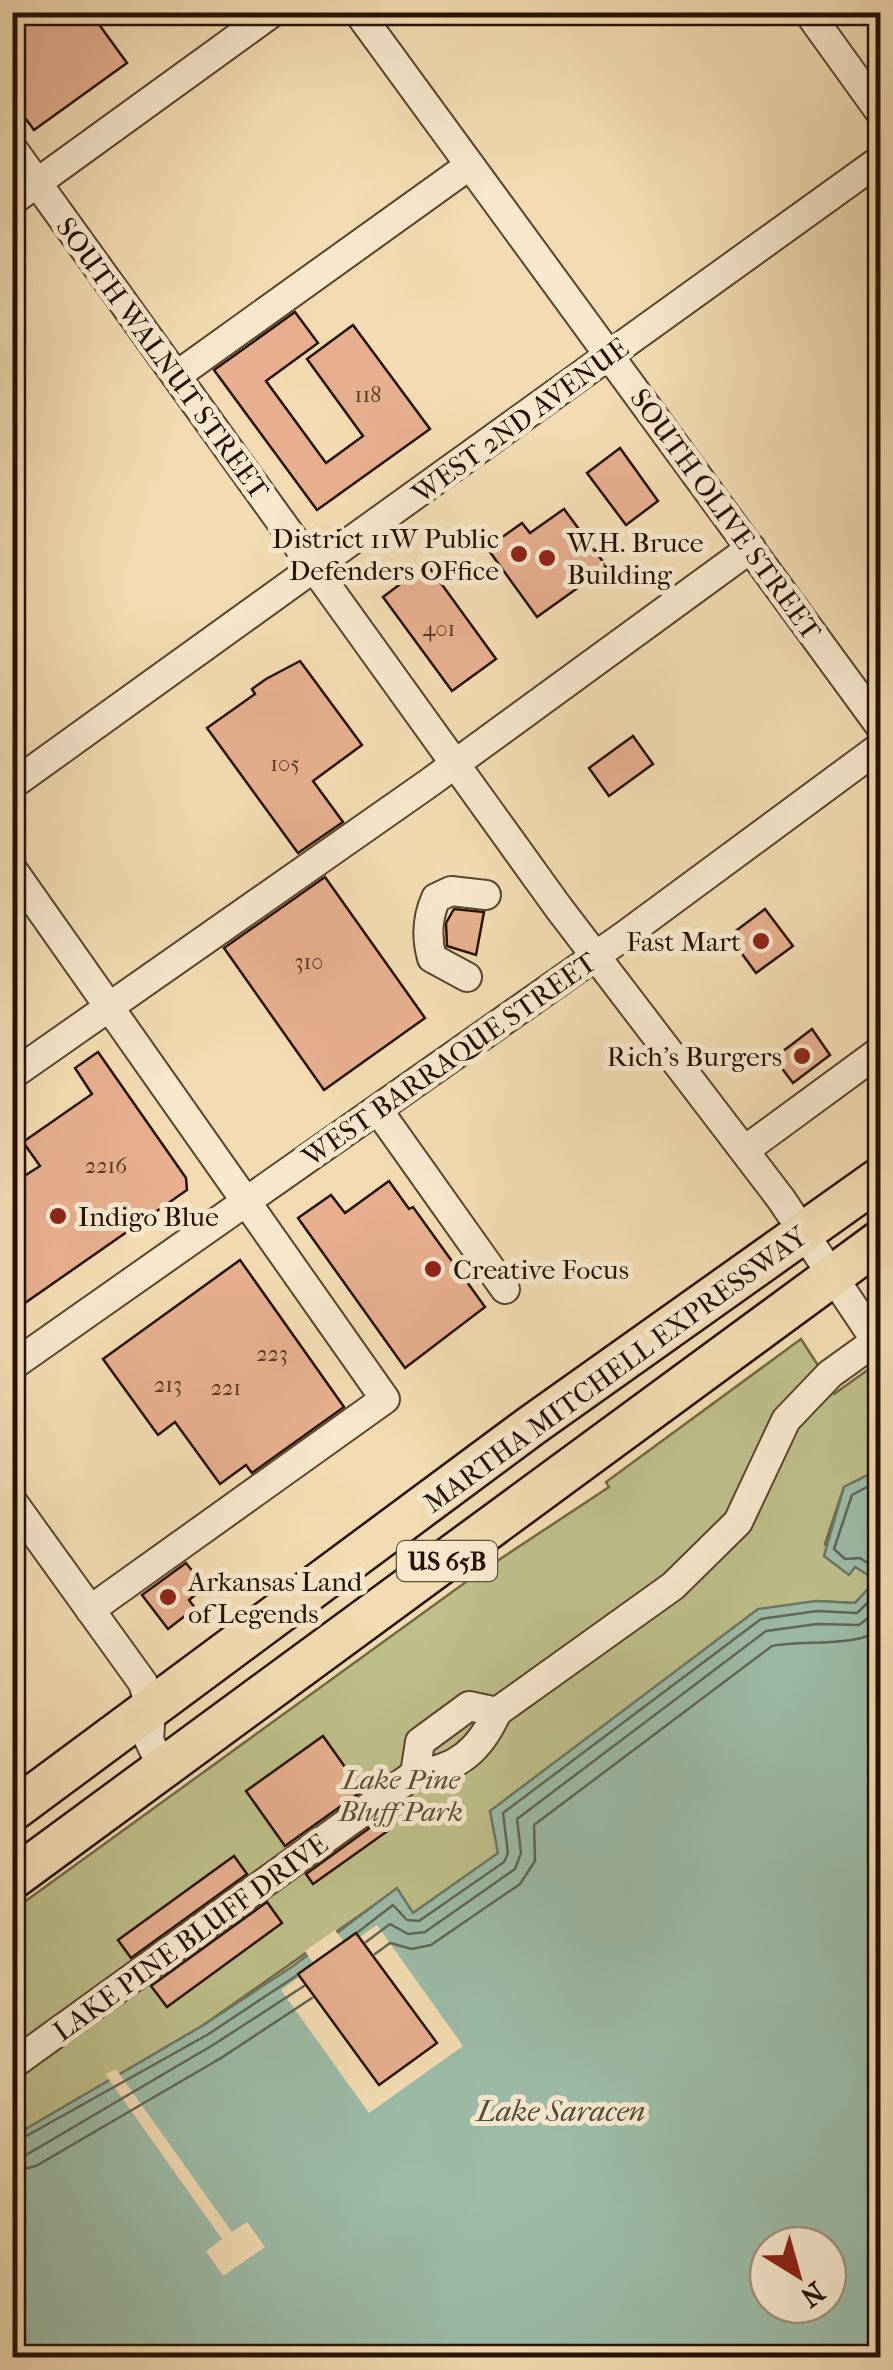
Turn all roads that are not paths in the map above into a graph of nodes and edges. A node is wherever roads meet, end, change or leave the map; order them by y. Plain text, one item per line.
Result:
1 (273, 12) edge
2 (358, 12) edge
3 (808, 12) edge
4 (880, 112) edge
5 (12, 148) edge
6 (880, 160) edge
7 (470, 165) junction
8 (38, 183) junction
9 (12, 202) edge
10 (610, 355) junction
11 (176, 376) junction
12 (751, 548) junction
13 (314, 567) junction
14 (880, 726) edge
15 (880, 747) edge
16 (457, 763) junction
17 (12, 785) edge
18 (12, 869) edge
19 (486, 895) dead end
20 (596, 956) junction
21 (467, 977) dead end
22 (110, 1005) junction
23 (880, 1051) edge
24 (12, 1075) edge
25 (378, 1110) junction
26 (746, 1150) junction
27 (880, 1178) edge
28 (244, 1203) junction
29 (803, 1234) junction
30 (880, 1242) edge
31 (832, 1276) junction
32 (505, 1289) dead end
33 (878, 1340) edge
34 (12, 1366) edge
35 (12, 1501) edge
36 (90, 1610) junction
37 (151, 1711) junction
38 (497, 1712) junction
39 (164, 1769) junction
40 (415, 1774) junction
41 (12, 1811) edge
42 (12, 1879) edge
43 (12, 2065) edge

1 - 8 street
2 - 7 street, SOUTH OLIVE STREET
3 - 4 street
5 - 8 street, SOUTH WALNUT STREET
6 - 10 street, WEST 2ND AVENUE
7 - 10 street, SOUTH OLIVE STREET
7 - 11 street
8 - 9 street
8 - 11 street, SOUTH WALNUT STREET
10 - 12 street, SOUTH OLIVE STREET
10 - 13 street, WEST 2ND AVENUE
11 - 13 street, SOUTH WALNUT STREET
12 - 14 street, SOUTH OLIVE STREET
12 - 16 street
13 - 16 street, SOUTH WALNUT STREET
13 - 17 street, WEST 2ND AVENUE
15 - 20 street, WEST BARRAQUE STREET
16 - 20 street, SOUTH WALNUT STREET
16 - 22 street
18 - 22 street
19 - 21 street
20 - 25 street, WEST BARRAQUE STREET
20 - 26 street, SOUTH WALNUT STREET
22 - 24 street
22 - 28 street
23 - 26 street
25 - 28 street, WEST BARRAQUE STREET
25 - 32 street
26 - 29 street, SOUTH WALNUT STREET
27 - 29 highway, MARTHA MITCHELL EXPRESSWAY / US 65B
28 - 34 street, WEST BARRAQUE STREET
28 - 36 street
29 - 31 street, SOUTH WALNUT STREET
29 - 37 highway, MARTHA MITCHELL EXPRESSWAY / US 65B
30 - 31 highway, MARTHA MITCHELL EXPRESSWAY / US 65B
31 - 33 street, SOUTH WALNUT STREET
31 - 39 highway, MARTHA MITCHELL EXPRESSWAY / US 65B
33 - 38 street, LAKE PINE BLUFF DRIVE
35 - 36 street
36 - 37 street
37 - 39 street
37 - 41 highway, MARTHA MITCHELL EXPRESSWAY / US 65B
38 - 40 street, LAKE PINE BLUFF DRIVE
38 - 40 street, LAKE PINE BLUFF DRIVE
39 - 42 highway, MARTHA MITCHELL EXPRESSWAY / US 65B
40 - 43 street, LAKE PINE BLUFF DRIVE

